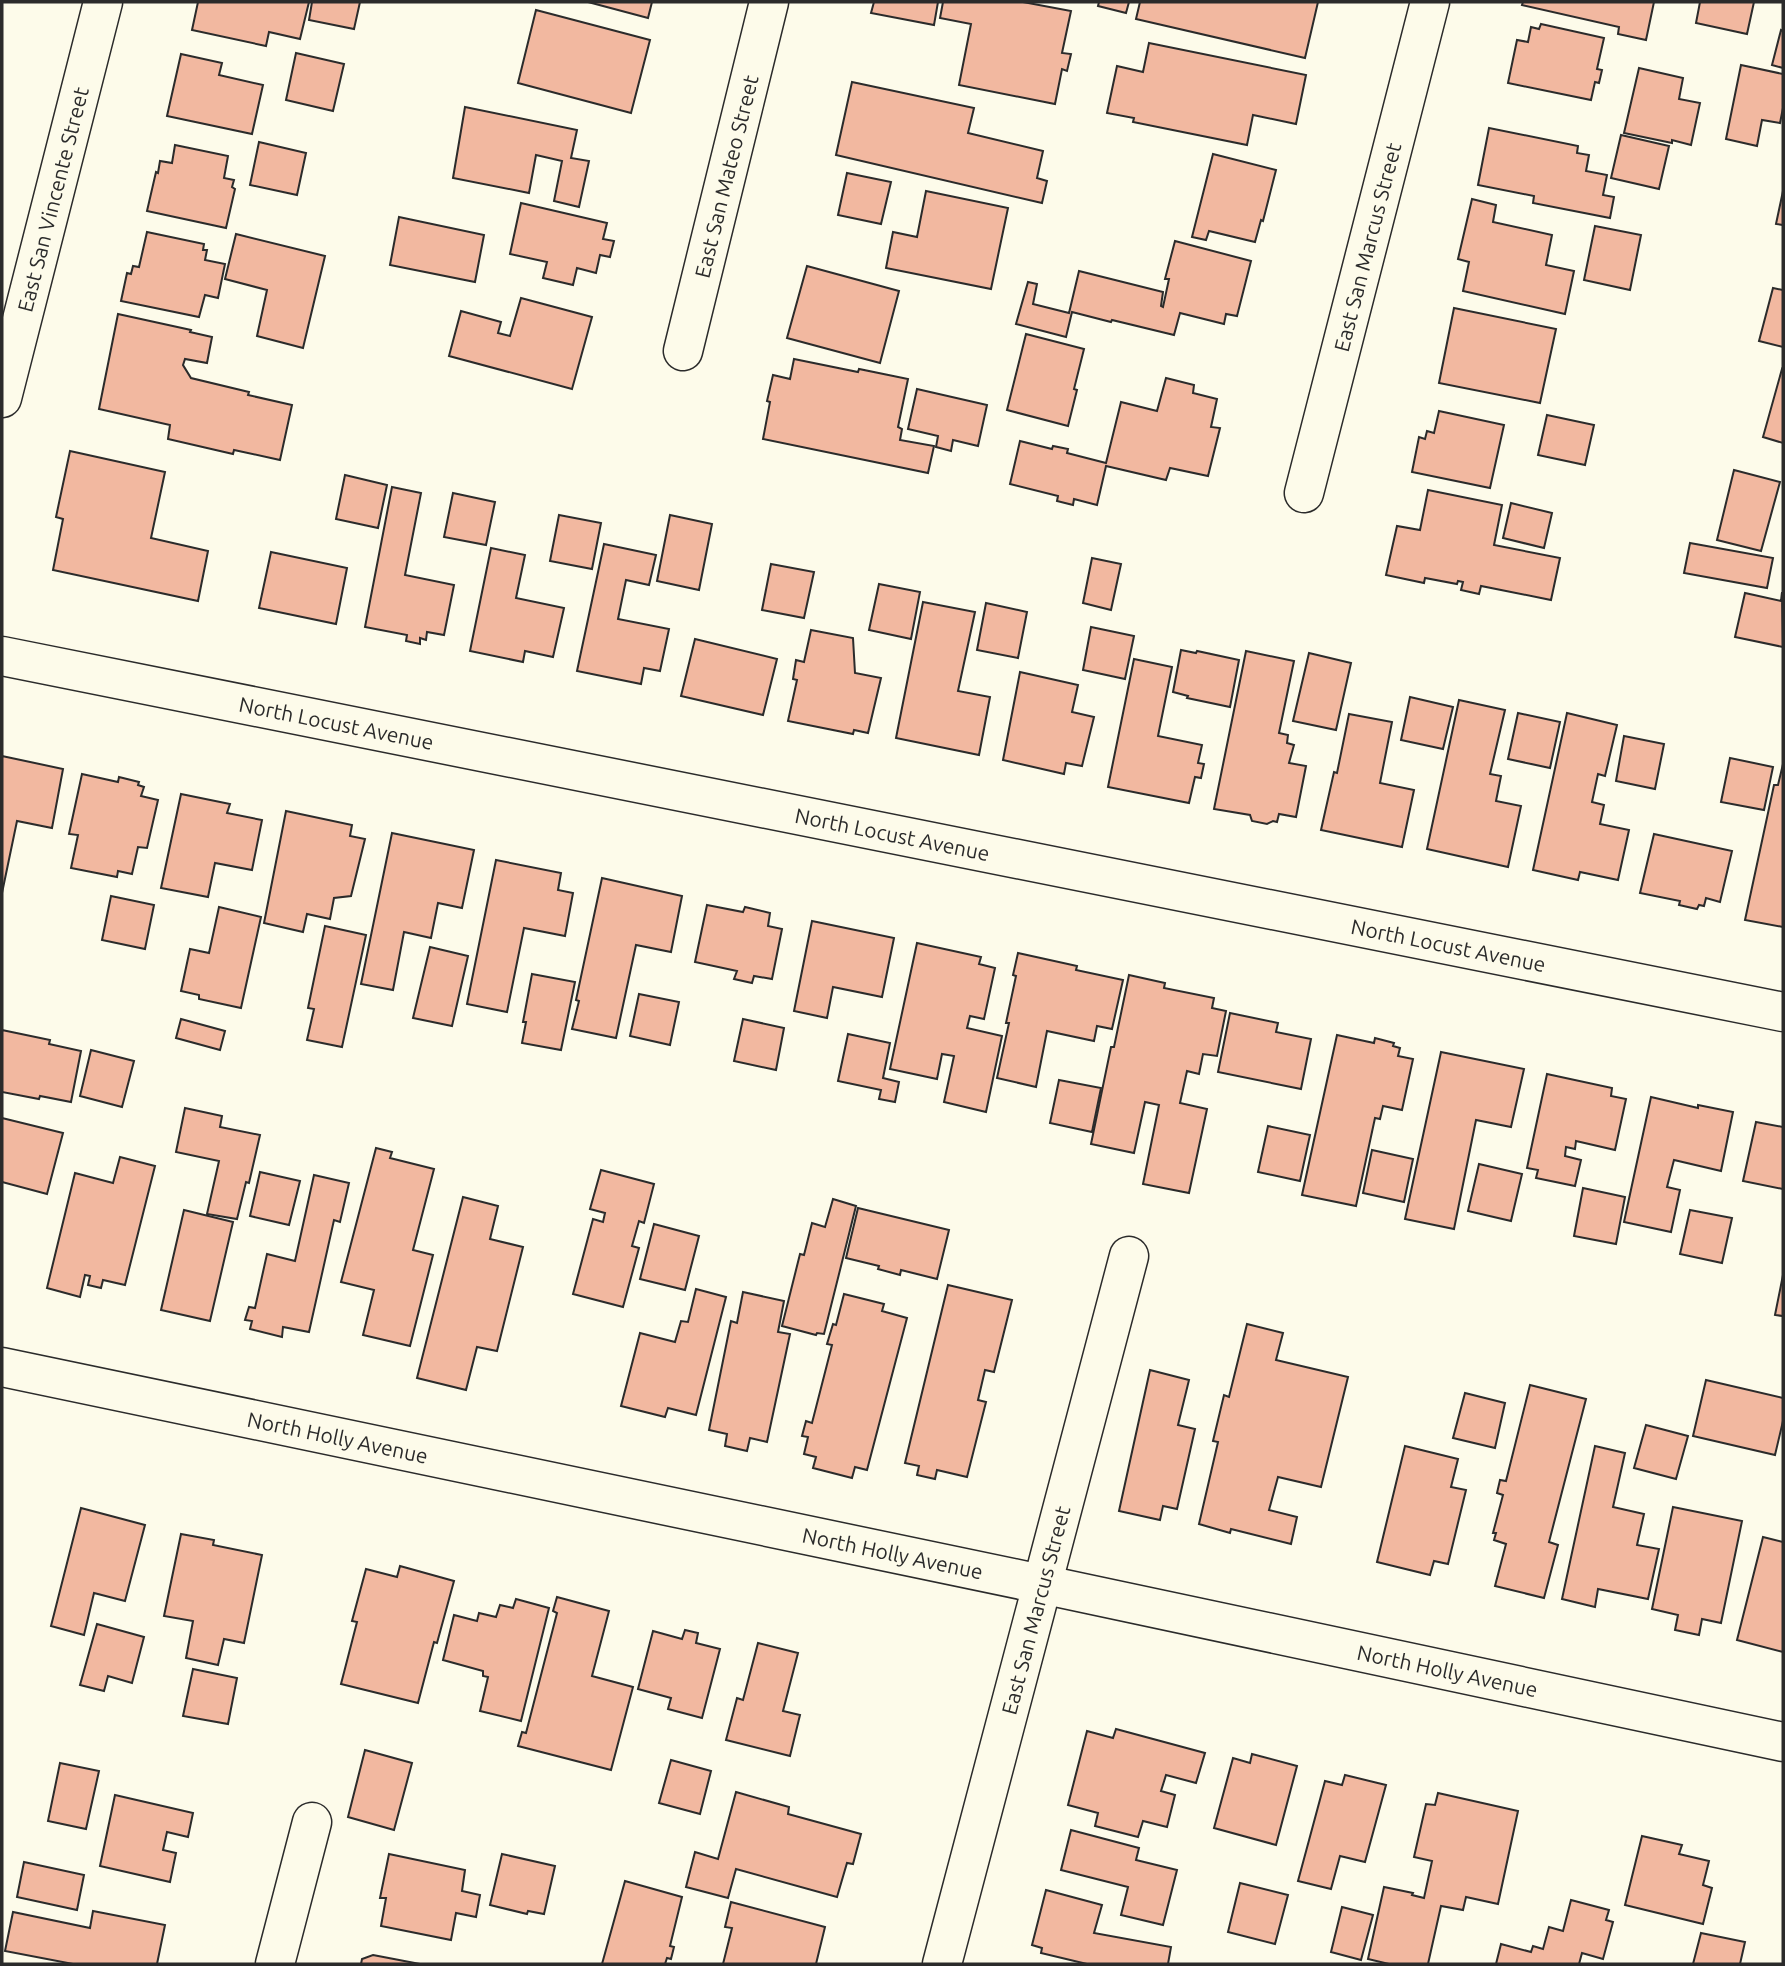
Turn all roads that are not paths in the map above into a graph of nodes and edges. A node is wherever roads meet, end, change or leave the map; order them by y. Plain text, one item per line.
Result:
1 (103, 2) edge
2 (769, 2) edge
3 (1430, 2) edge
4 (682, 351) dead end
5 (2, 398) edge
6 (1304, 493) dead end
7 (2, 656) edge
8 (1783, 1012) edge
9 (1129, 1256) dead end
10 (2, 1367) edge
11 (1041, 1584) junction
12 (1783, 1742) edge
13 (312, 1822) dead end
14 (275, 1964) edge
15 (942, 1964) edge

1 - 5 street, East San Vincente Street
2 - 4 street, East San Mateo Street
3 - 6 street, East San Marcus Street
7 - 8 street, North Locust Avenue
9 - 11 street, East San Marcus Street
10 - 11 street, North Holly Avenue
11 - 12 street, North Holly Avenue
11 - 15 street, East San Marcus Street
13 - 14 street

